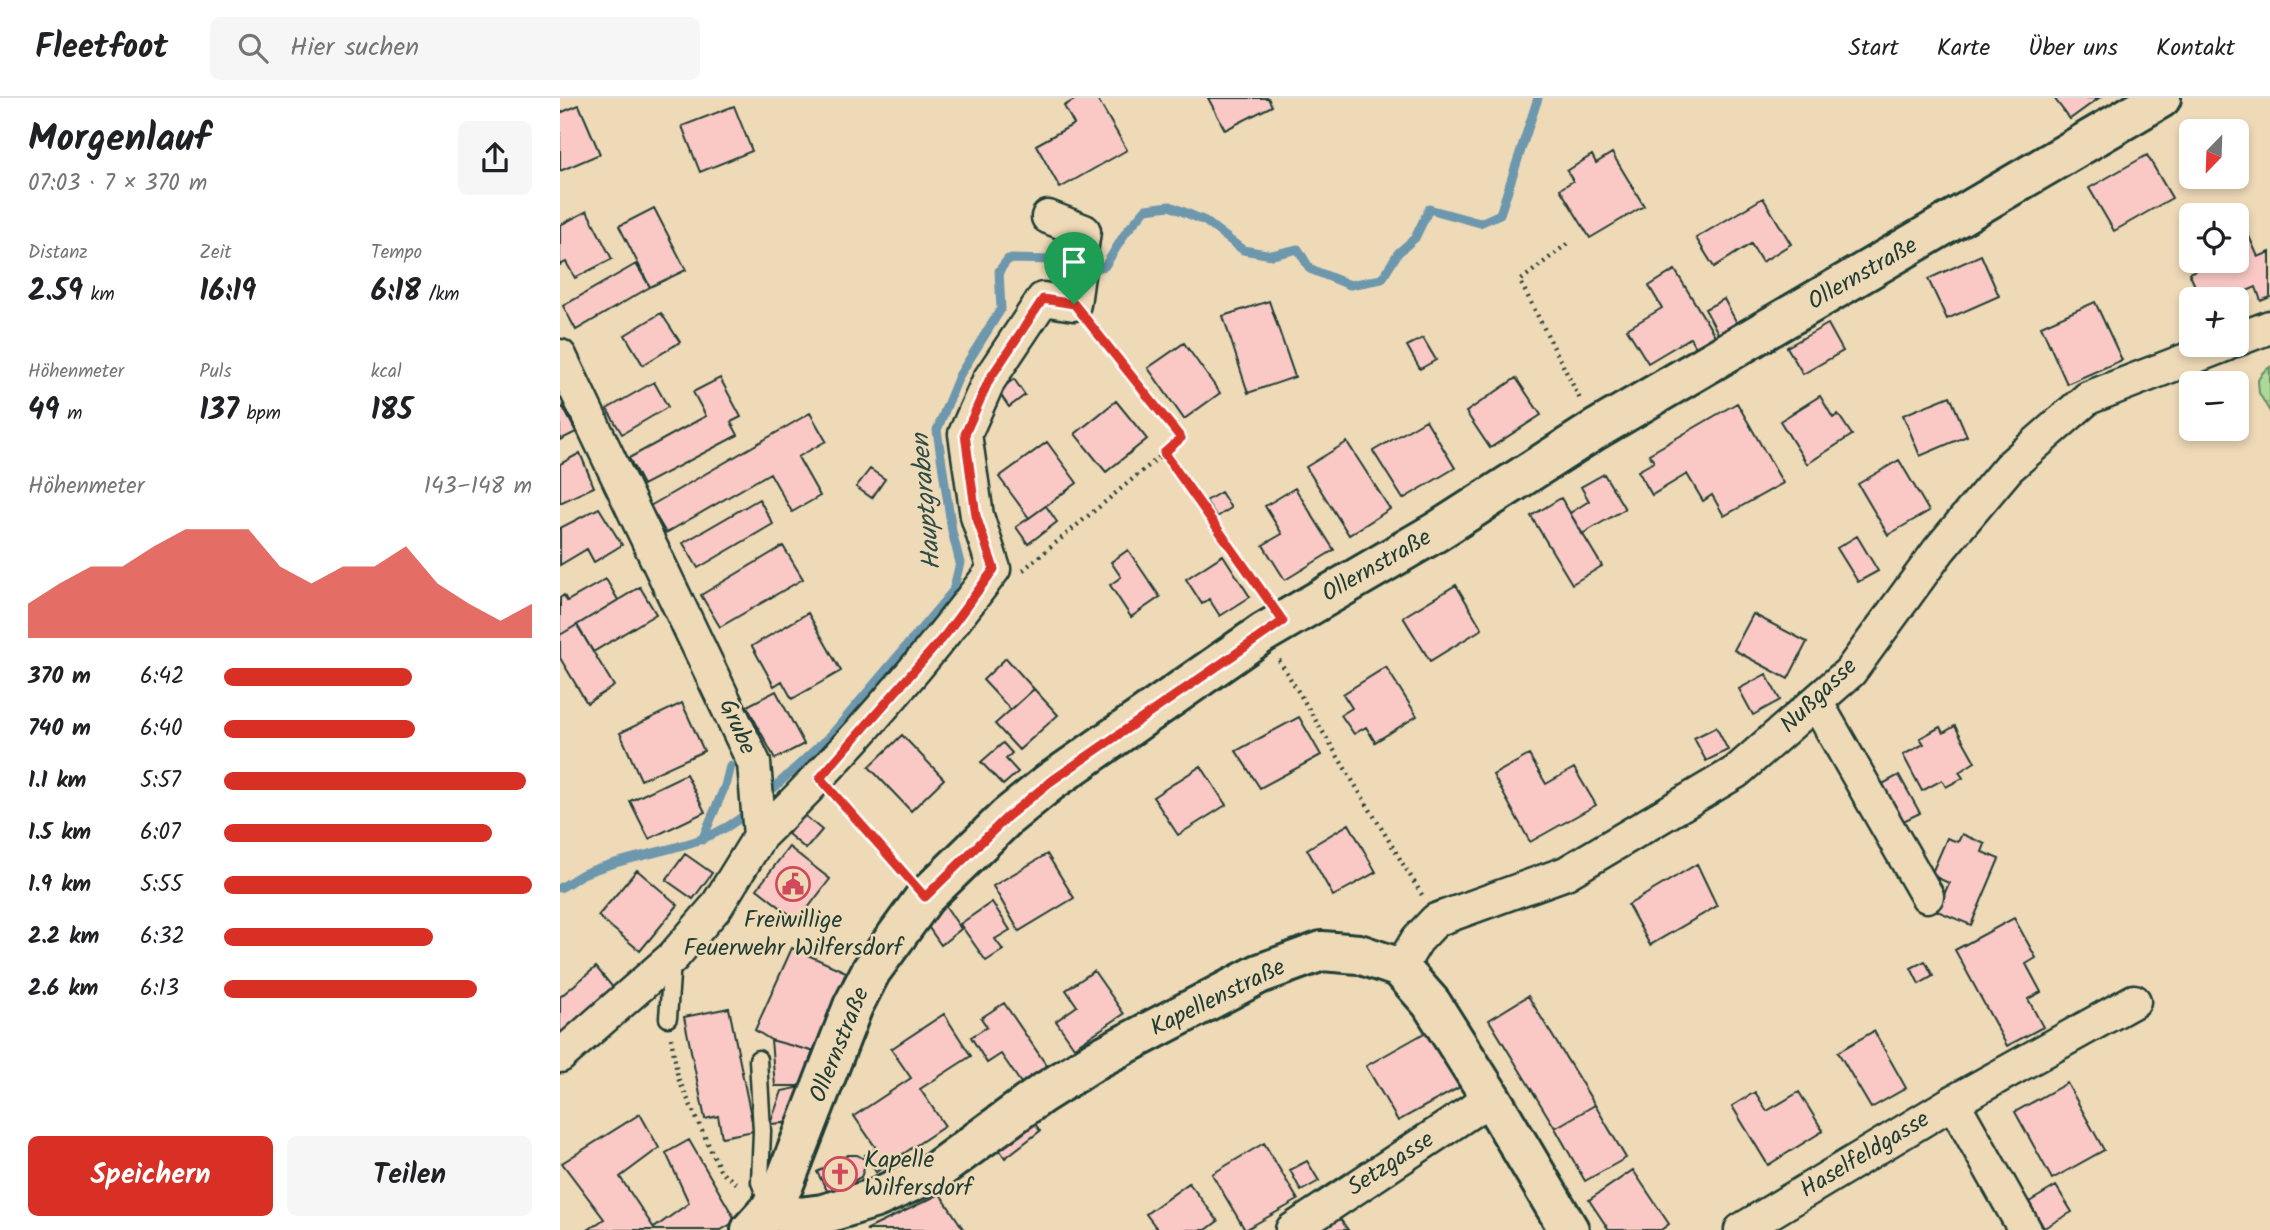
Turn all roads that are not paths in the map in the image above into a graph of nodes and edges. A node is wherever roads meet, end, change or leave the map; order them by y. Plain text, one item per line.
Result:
1 (2161, 98) edge
2 (1048, 217) dead end
3 (2270, 327) edge
4 (2249, 335) edge
5 (560, 356) edge
6 (2194, 357) edge
7 (1816, 702) junction
8 (759, 827) junction
9 (1927, 896) dead end
10 (673, 957) junction
11 (1400, 968) junction
12 (2134, 1001) dead end
13 (668, 1018) road end
14 (560, 1056) edge
15 (758, 1059) dead end
16 (1491, 1098) junction
17 (1953, 1102) junction
18 (761, 1220) edge
19 (1292, 1230) edge
20 (1569, 1230) edge
21 (1741, 1230) edge
22 (2025, 1230) edge

1 - 18 street, Ollernstraße
2 - 8 street
3 - 4 street
5 - 8 street, Grube
6 - 7 street, Nußgasse
7 - 9 street
7 - 11 street, Nußgasse
8 - 10 street
10 - 13 lane
10 - 14 street
11 - 16 street, Kapellenstraße
11 - 18 street, Kapellenstraße
12 - 17 street, Haselfeldgasse
15 - 18 lane
16 - 19 street, Setzgasse
16 - 20 street, Kapellenstraße
17 - 21 street, Haselfeldgasse
17 - 22 street, Haselfeldgasse

